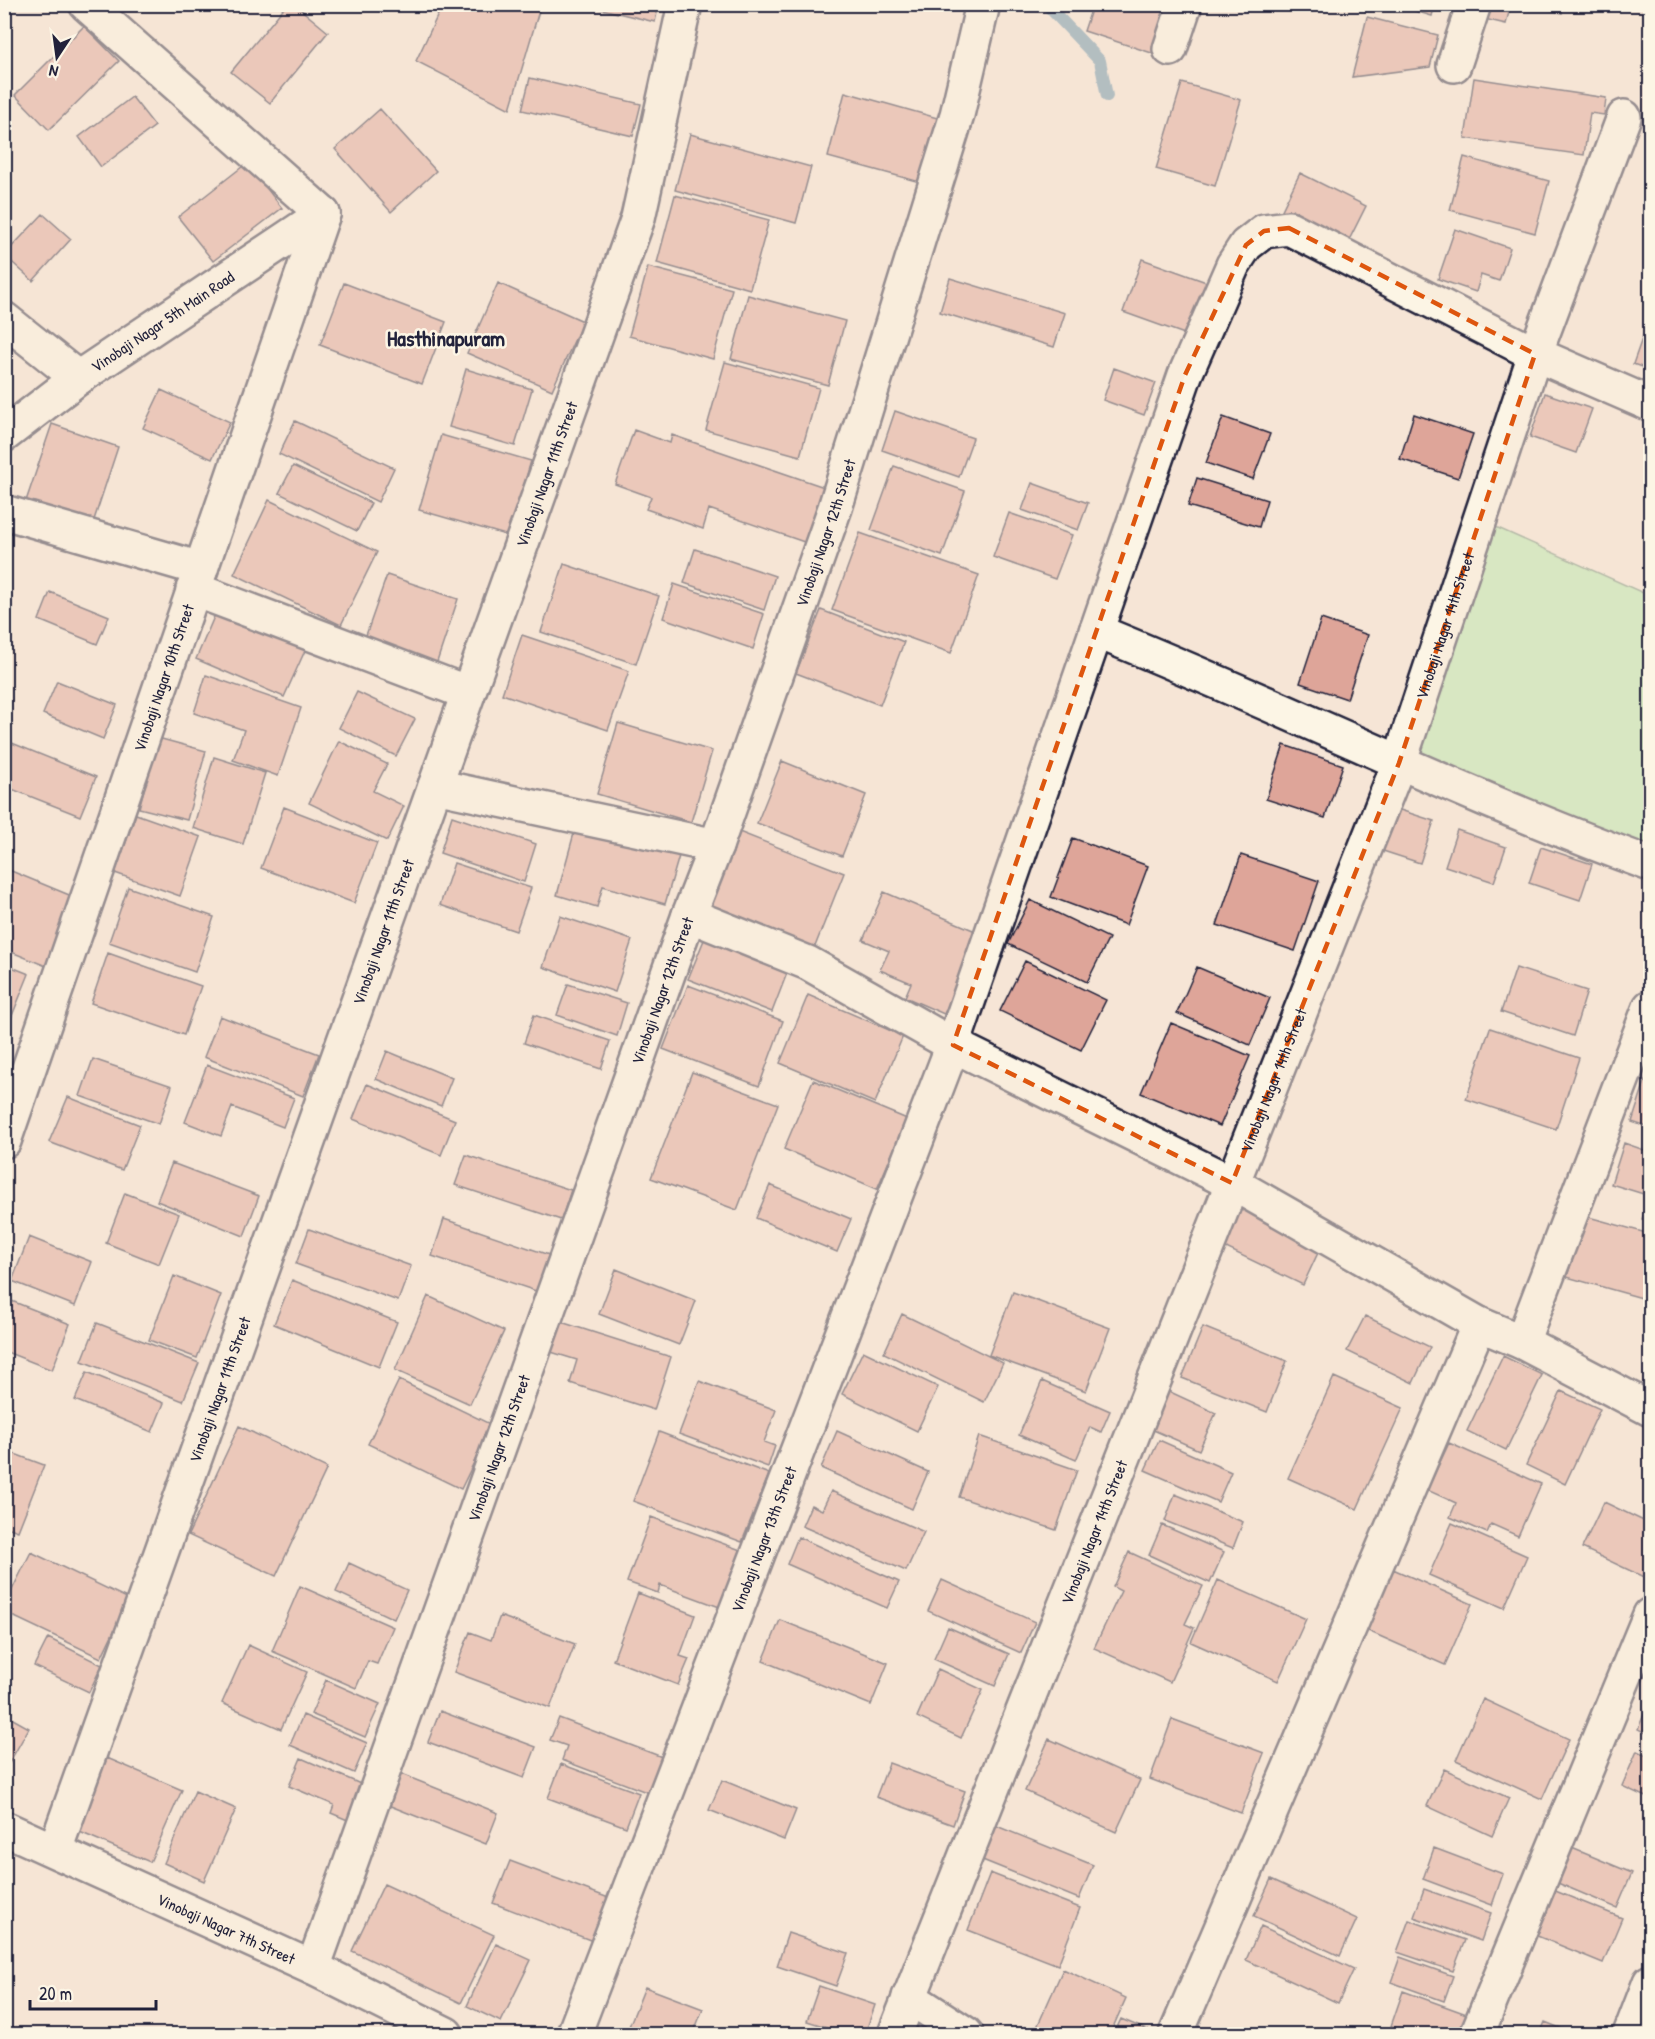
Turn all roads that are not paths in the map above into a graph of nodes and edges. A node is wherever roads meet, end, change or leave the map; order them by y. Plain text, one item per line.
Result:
1 (86, 4) edge
2 (685, 4) edge
3 (983, 4) edge
4 (1185, 4) edge
5 (1474, 4) edge
6 (1170, 49) dead end
7 (1454, 66) dead end
8 (1624, 117) dead end
9 (323, 214) junction
10 (4, 319) edge
11 (1535, 354) junction
12 (78, 378) junction
13 (1650, 404) edge
14 (4, 435) edge
15 (4, 512) edge
16 (197, 579) junction
17 (1096, 631) junction
18 (468, 693) junction
19 (1399, 764) junction
20 (435, 786) junction
21 (716, 846) junction
22 (1650, 864) edge
23 (689, 915) junction
24 (1650, 1007) edge
25 (953, 1045) junction
26 (4, 1141) edge
27 (1232, 1183) junction
28 (1479, 1324) junction
29 (1522, 1342) junction
30 (1650, 1409) edge
31 (1650, 1615) edge
32 (4, 1828) edge
33 (55, 1850) junction
34 (313, 1968) junction
35 (1650, 1982) edge
36 (909, 1997) junction
37 (446, 2034) edge
38 (574, 2034) edge
39 (895, 2034) edge
40 (966, 2034) edge
41 (1176, 2034) edge
42 (1477, 2034) edge
43 (1630, 2034) edge

1 - 9 street
2 - 18 street, Vinobaji Nagar 11th Street
3 - 21 street, Vinobaji Nagar 12th Street
4 - 6 street
5 - 7 street
8 - 11 street, Vinobaji Nagar 14th Street
9 - 12 street, Vinobaji Nagar 5th Main Road
9 - 16 street, Vinobaji Nagar 10th Street
10 - 12 street
11 - 13 street, Vinobaji Nagar 13th Street
11 - 17 street, Vinobaji Nagar 13th Street
11 - 19 street, Vinobaji Nagar 14th Street
12 - 14 street, Vinobaji Nagar 5th Main Road
15 - 16 street
16 - 18 street
16 - 26 street, Vinobaji Nagar 10th Street
17 - 19 street
17 - 25 street, Vinobaji Nagar 13th Street
18 - 20 street, Vinobaji Nagar 11th Street
19 - 22 street
19 - 27 street, Vinobaji Nagar 14th Street
20 - 21 street
20 - 33 street, Vinobaji Nagar 11th Street
21 - 23 street, Vinobaji Nagar 12th Street
23 - 25 street
23 - 34 street, Vinobaji Nagar 12th Street
24 - 29 street
25 - 27 street
25 - 38 street, Vinobaji Nagar 13th Street
27 - 28 street
27 - 36 street, Vinobaji Nagar 14th Street
28 - 29 street
28 - 41 street
29 - 30 street
31 - 42 street
32 - 33 street, Vinobaji Nagar 7th Street
33 - 34 street, Vinobaji Nagar 7th Street
34 - 37 street, Vinobaji Nagar 7th Street
35 - 43 street
36 - 39 street, Vinobaji Nagar 14th Street
36 - 40 street

